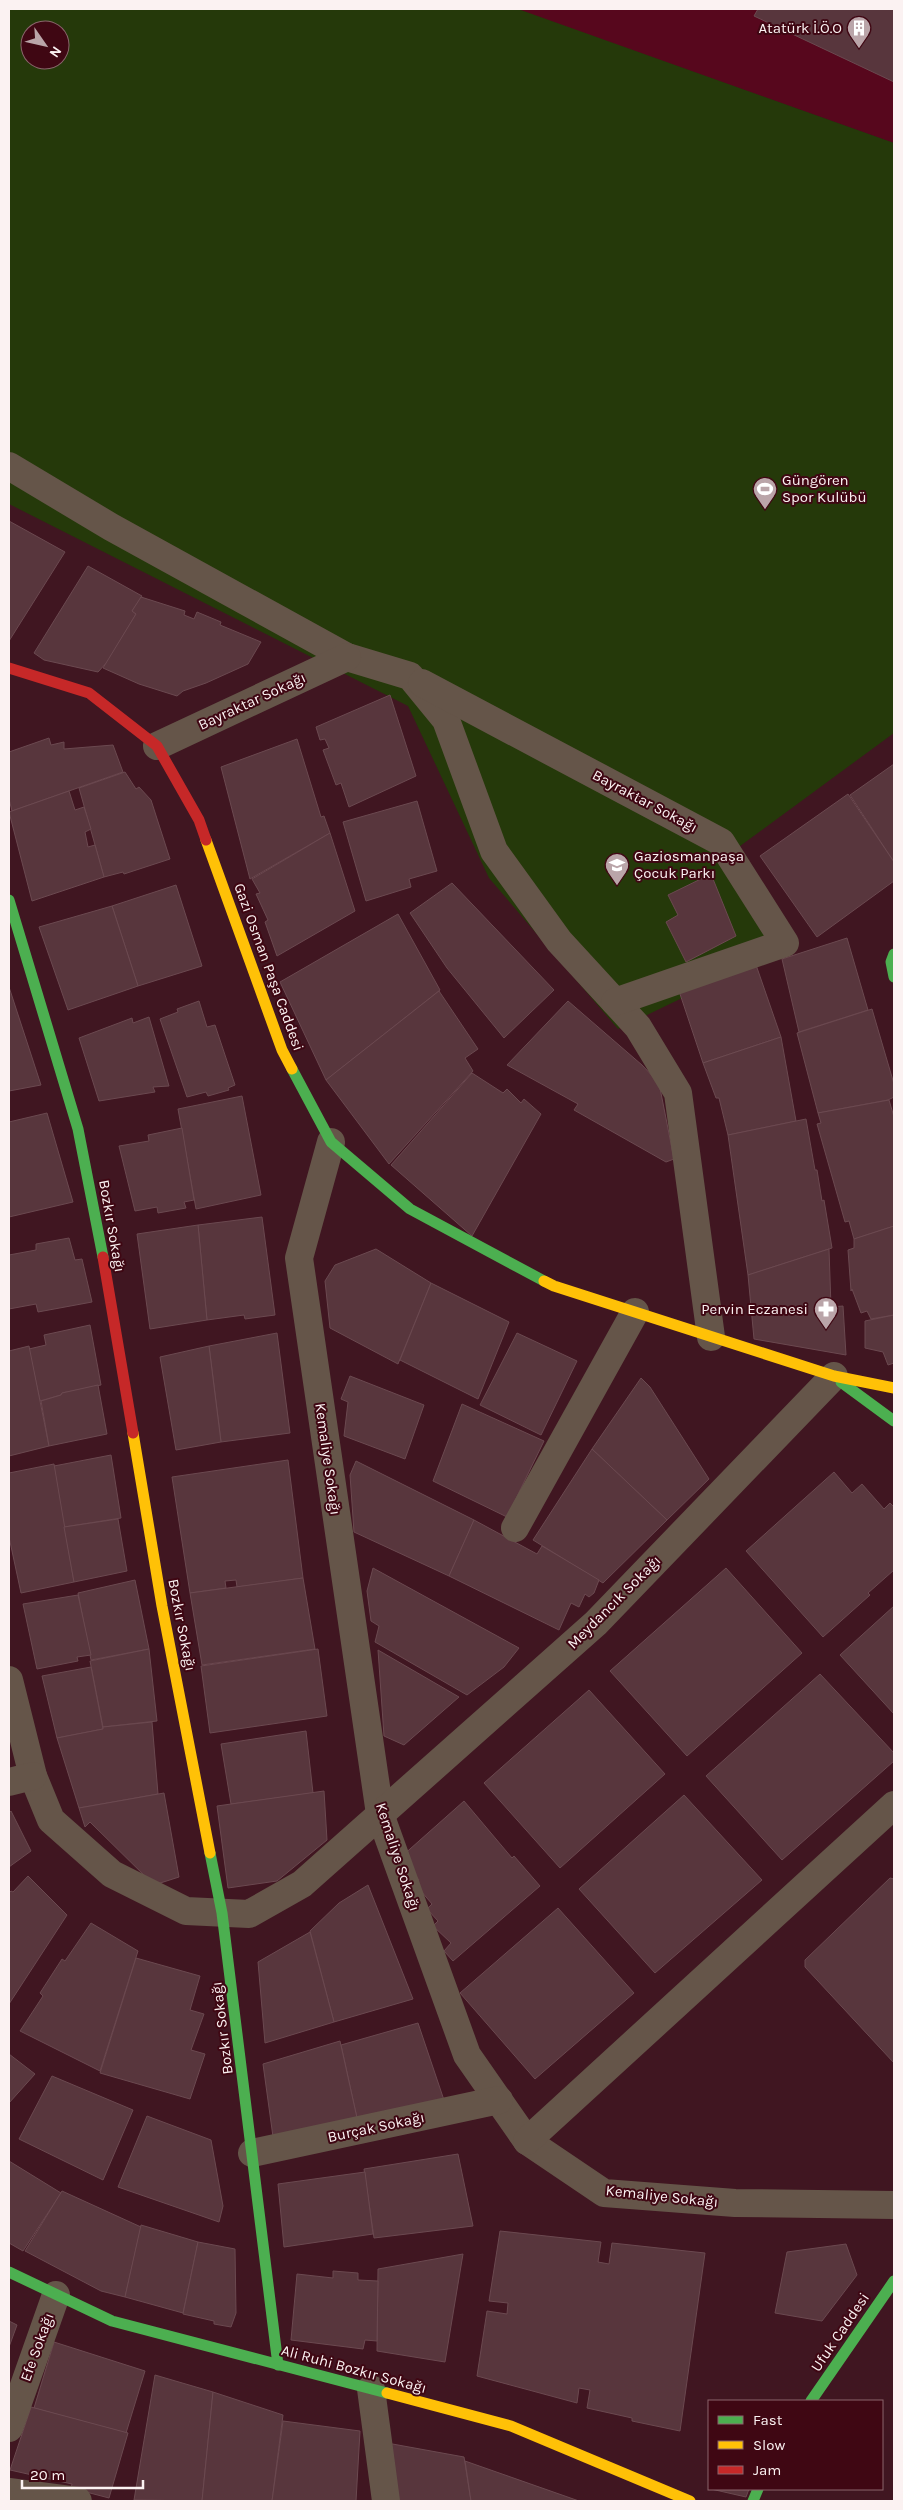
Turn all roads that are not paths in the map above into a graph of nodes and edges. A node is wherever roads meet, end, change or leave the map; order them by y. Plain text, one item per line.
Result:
1 (9, 466) edge
2 (347, 657) junction
3 (9, 668) edge
4 (410, 676) junction
5 (157, 746) junction
6 (9, 900) edge
7 (894, 954) edge
8 (894, 977) edge
9 (615, 1002) junction
10 (331, 1142) junction
11 (635, 1312) junction
12 (711, 1337) junction
13 (834, 1376) junction
14 (894, 1388) edge
15 (894, 1420) edge
16 (515, 1528) dead end
17 (9, 1680) edge
18 (21, 1779) edge
19 (894, 1805) edge
20 (380, 1814) junction
21 (222, 1913) junction
22 (499, 2100) junction
23 (527, 2142) junction
24 (252, 2153) junction
25 (894, 2205) edge
26 (9, 2272) edge
27 (894, 2281) edge
28 (56, 2294) junction
29 (278, 2365) junction
30 (371, 2389) junction
31 (812, 2400) edge
32 (9, 2428) edge
33 (9, 2492) edge
34 (78, 2501) edge
35 (386, 2501) edge
36 (690, 2501) edge

1 - 2 street
2 - 4 street
2 - 5 street, Bayraktar Sokağı
3 - 5 street, Gazi Osman Paşa Caddesi
4 - 9 street
4 - 9 street, Bayraktar Sokağı
5 - 10 street, Gazi Osman Paşa Caddesi
6 - 21 street, Bozkır Sokağı
7 - 8 street
9 - 12 street
10 - 11 street, Gazi Osman Paşa Caddesi
10 - 20 street, Kemaliye Sokağı
11 - 12 street, Gazi Osman Paşa Caddesi
11 - 16 street
12 - 13 street, Gazi Osman Paşa Caddesi
13 - 14 street
13 - 15 street
13 - 20 street, Meydancık Sokağı
17 - 18 street, Meydancık Sokağı
18 - 21 street, Meydancık Sokağı
19 - 23 street
20 - 21 street, Meydancık Sokağı
20 - 22 street, Kemaliye Sokağı
21 - 24 street, Bozkır Sokağı
22 - 23 street, Kemaliye Sokağı
22 - 24 street, Burçak Sokağı
23 - 25 street, Kemaliye Sokağı
24 - 29 street, Bozkır Sokağı
26 - 28 street, Ali Ruhi Bozkır Sokağı
27 - 31 street, Ufuk Caddesi
28 - 29 street, Ali Ruhi Bozkır Sokağı
28 - 32 street, Efe Sokağı
29 - 30 street, Ali Ruhi Bozkır Sokağı
30 - 35 street
30 - 36 street, Ali Ruhi Bozkır Sokağı
33 - 34 street

